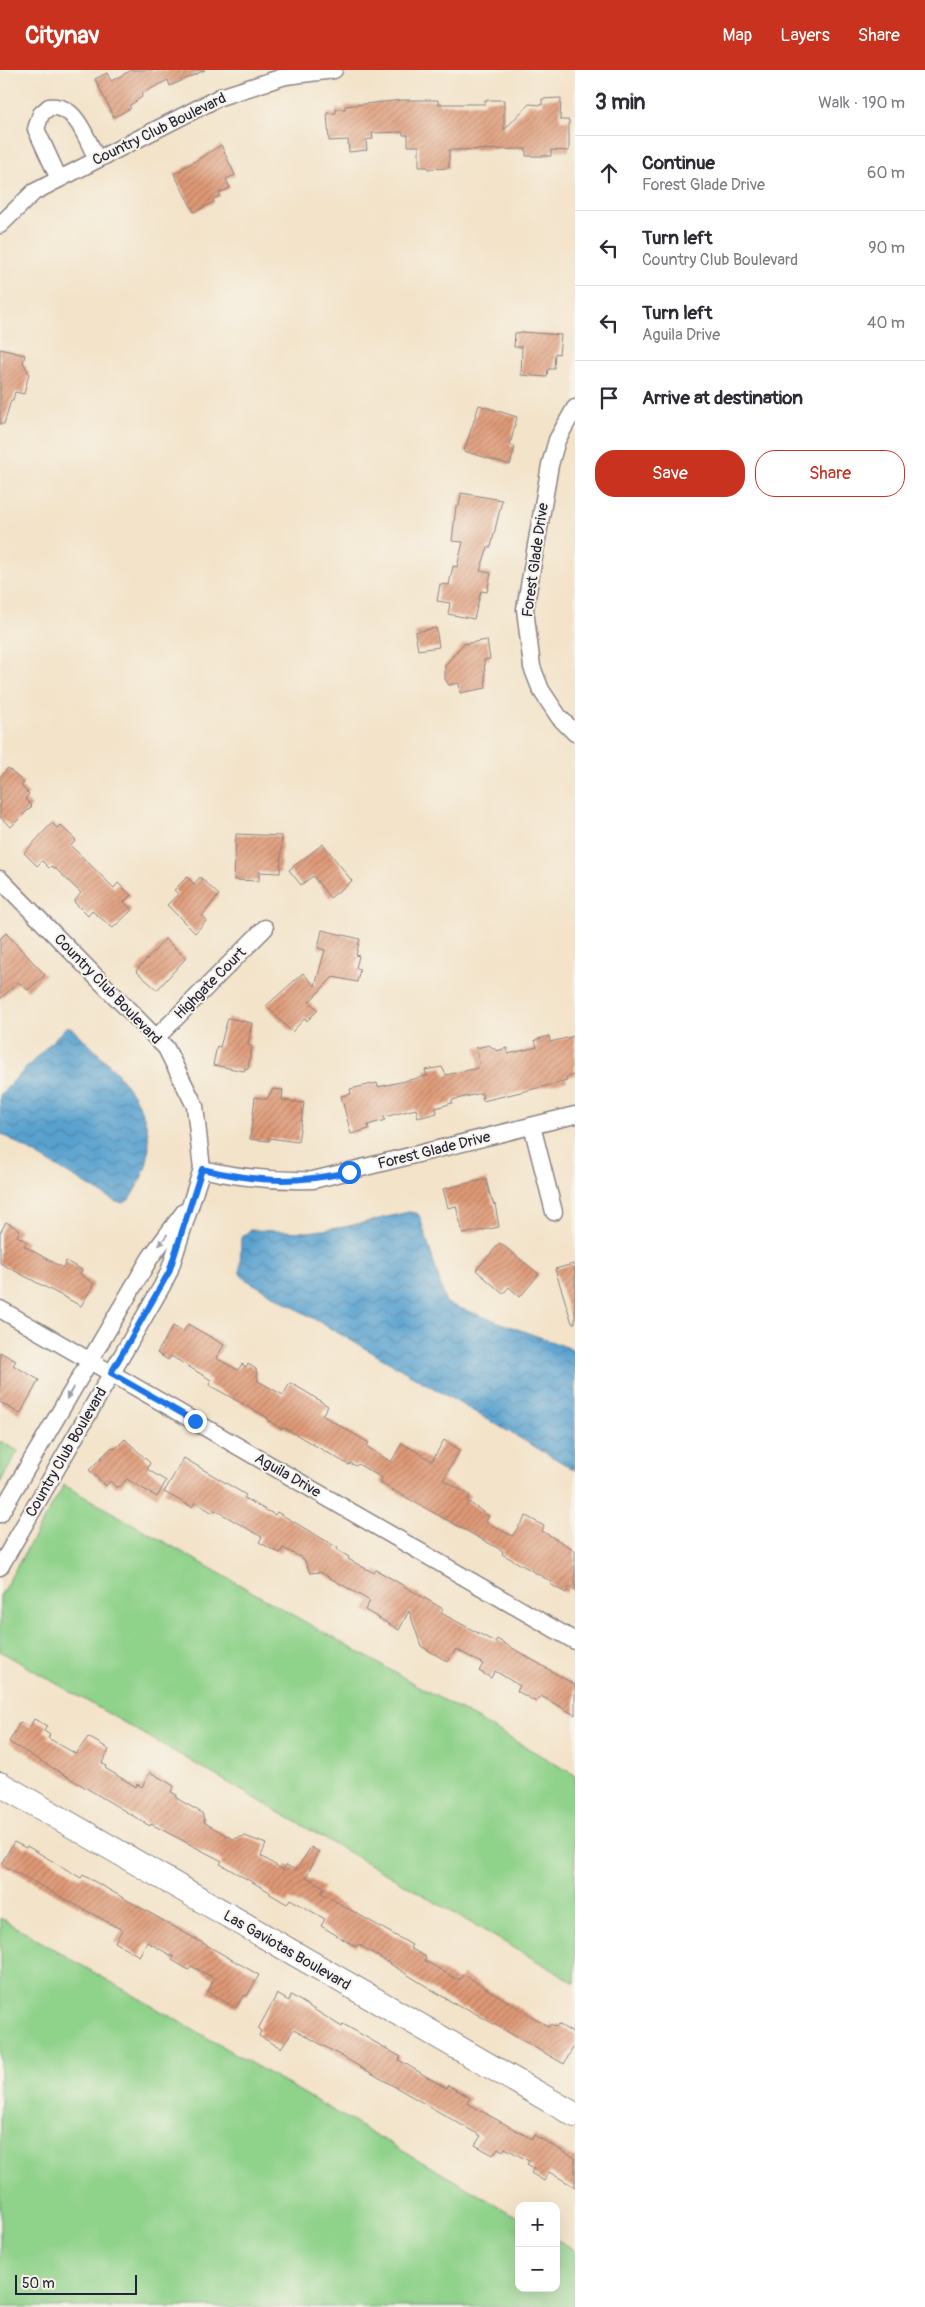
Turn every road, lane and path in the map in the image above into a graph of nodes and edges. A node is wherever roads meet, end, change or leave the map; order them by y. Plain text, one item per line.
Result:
1 (334, 70) edge
2 (97, 160) junction
3 (59, 179) junction
4 (0, 225) edge
5 (575, 408) edge
6 (575, 733) edge
7 (1, 883) edge
8 (265, 928) dead end
9 (156, 1038) junction
10 (575, 1115) edge
11 (532, 1126) junction
12 (202, 1169) junction
13 (193, 1200) junction
14 (554, 1212) dead end
15 (0, 1309) edge
16 (89, 1360) junction
17 (111, 1373) junction
18 (0, 1514) edge
19 (0, 1567) edge
20 (575, 1641) edge
21 (0, 1784) edge
22 (575, 2115) edge

1 - 2 street, Country Club Boulevard
2 - 3 street, Country Club Boulevard
2 - 3 street
3 - 4 street, Country Club Boulevard
5 - 6 street, Forest Glade Drive
7 - 9 street, Country Club Boulevard
8 - 9 street, Highgate Court
9 - 12 street, Country Club Boulevard
10 - 11 street, Forest Glade Drive
11 - 12 street, Forest Glade Drive
11 - 14 street
12 - 13 street, Country Club Boulevard
13 -> 16 street, Country Club Boulevard
13 - 17 street, Country Club Boulevard
15 - 16 street, Aguila Drive
16 - 17 street, Aguila Drive
16 -> 18 street, Country Club Boulevard
17 - 19 street, Country Club Boulevard
17 - 20 street, Aguila Drive
21 - 22 street, Las Gaviotas Boulevard

